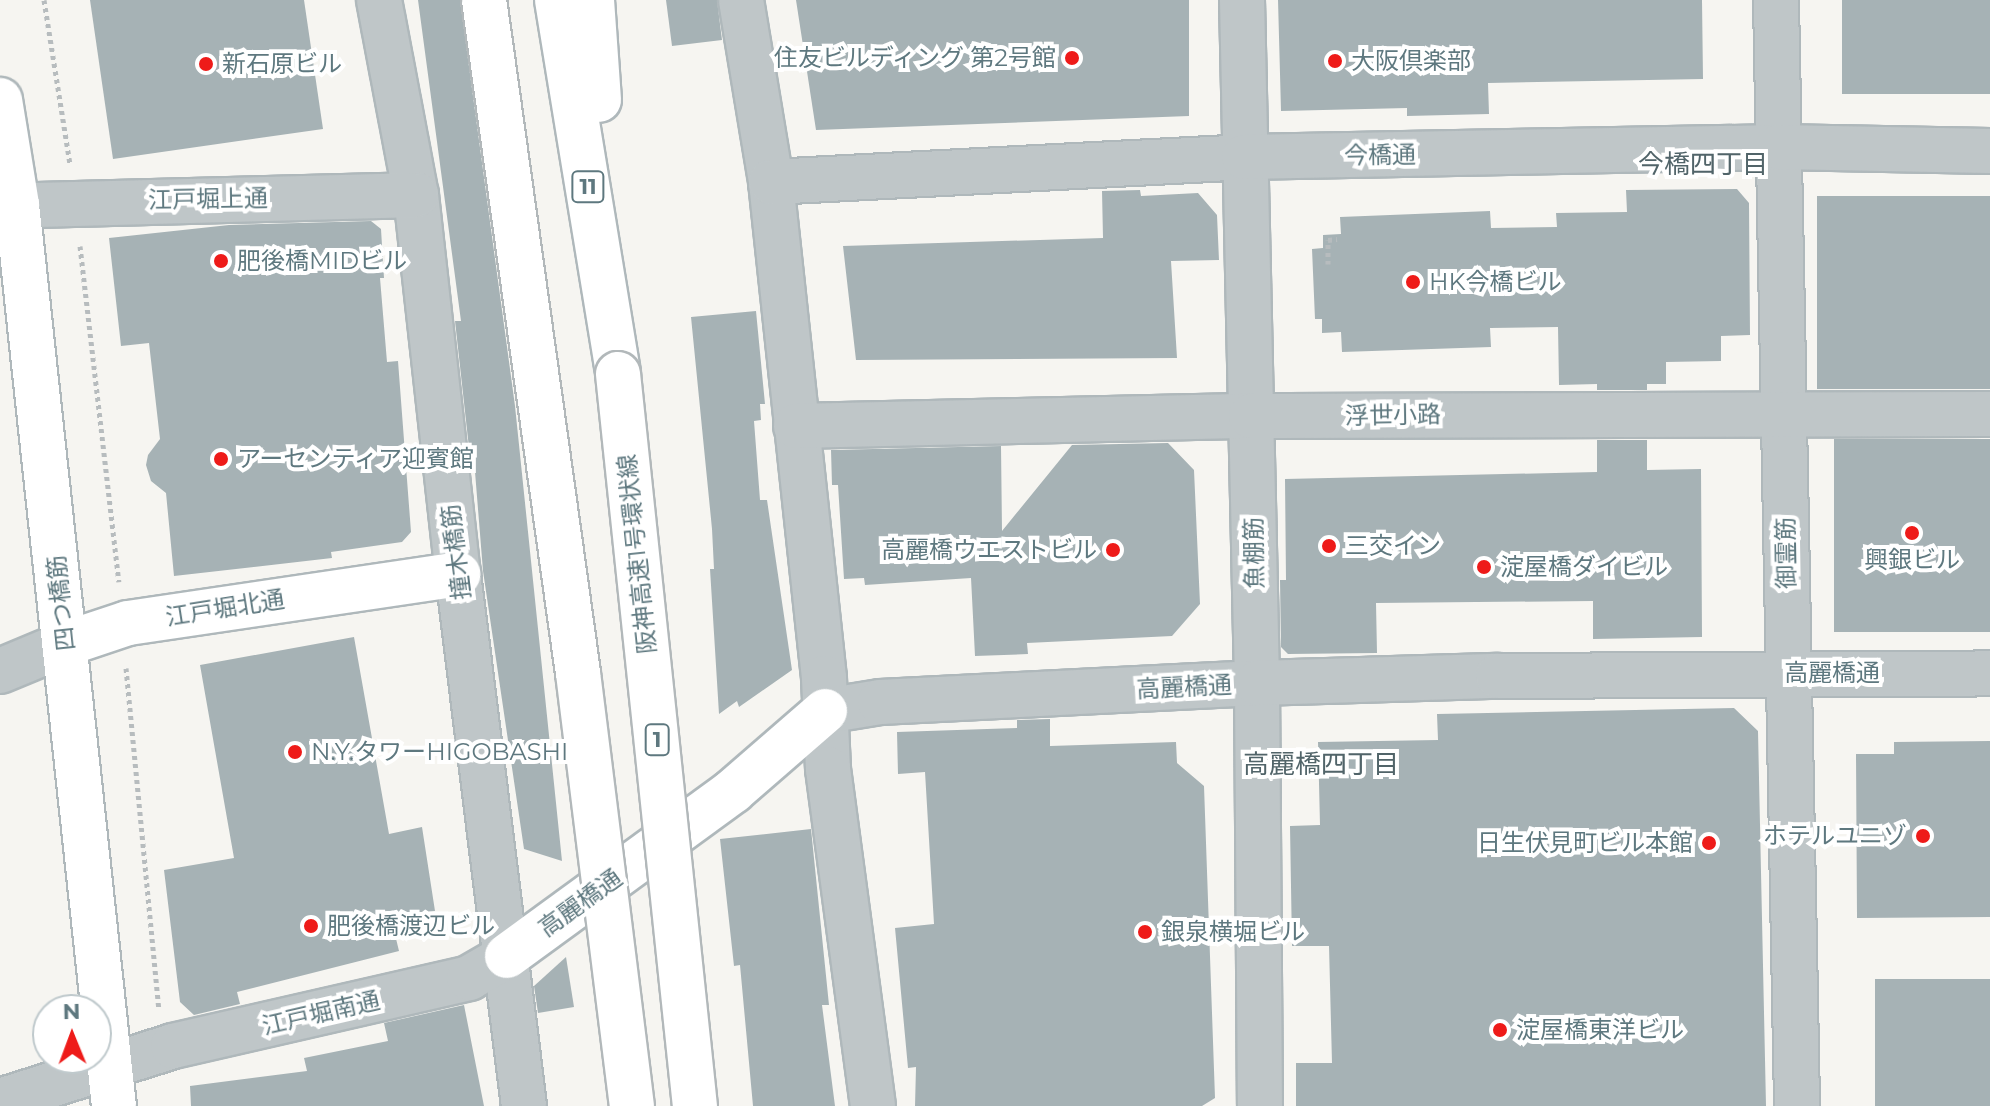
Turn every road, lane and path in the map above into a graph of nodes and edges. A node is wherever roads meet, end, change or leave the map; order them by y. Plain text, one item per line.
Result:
1 (44, 0) edge
2 (379, 0) edge
3 (484, 0) edge
4 (557, 0) edge
5 (592, 0) edge
6 (741, 0) edge
7 (1242, 0) edge
8 (1776, 0) edge
9 (0, 100) edge
10 (1778, 147) junction
11 (1990, 151) edge
12 (1244, 157) junction
13 (771, 182) junction
14 (416, 195) junction
15 (75, 202) junction
16 (9, 205) edge
17 (1337, 239) dead end
18 (1328, 264) dead end
19 (618, 374) junction
20 (1784, 412) junction
21 (1990, 414) edge
22 (1251, 416) junction
23 (796, 426) junction
24 (458, 574) junction
25 (121, 589) dead end
26 (65, 644) junction
27 (128, 656) dead end
28 (0, 671) edge
29 (1787, 673) junction
30 (1990, 673) edge
31 (1257, 683) junction
32 (825, 711) junction
33 (507, 956) junction
34 (469, 978) joint
35 (168, 1031) junction
36 (112, 1085) edge
37 (0, 1101) edge
38 (524, 1106) edge
39 (632, 1106) edge
40 (695, 1106) edge
41 (873, 1106) edge
42 (1260, 1106) edge
43 (1797, 1106) edge

1 - 15 path
2 - 14 street, 撞木橋筋
3 - 39 main road, bridge
4 - 19 main road, 11
5 - 19 main road, 阪神高速1号環状線 / 1
6 - 13 street
7 - 12 street, 魚棚筋
8 - 10 street, 御霊筋
9 - 16 main road, 四つ橋筋
10 - 11 street, 今橋通
10 - 12 street, 今橋通
10 - 20 street, 御霊筋
12 - 13 street, 今橋通
12 - 22 street, 魚棚筋
13 - 23 street
14 - 15 street, 江戸堀上通
14 - 24 street, 撞木橋筋
15 - 16 street, 江戸堀上通
15 - 25 path
16 - 26 main road, 四つ橋筋
17 - 18 path
19 - 40 main road, 阪神高速1号環状線 / 1, bridge
20 - 21 street, 浮世小路
20 - 22 street, 浮世小路
20 - 29 street, 御霊筋
22 - 23 street, 浮世小路
22 - 31 street, 魚棚筋
23 - 32 street
24 - 26 main road, 江戸堀北通
24 - 33 street, 撞木橋筋
26 - 28 street, 江戸堀北通
26 - 36 main road, 四つ橋筋
27 - 35 path
29 - 30 street, 高麗橋通
29 - 31 street, 高麗橋通
29 - 43 street, 御霊筋
31 - 32 street, 高麗橋通
31 - 42 street, 魚棚筋
32 - 33 main road, 高麗橋通
32 - 41 street
33 - 34 street, 高麗橋通
33 - 38 street, 撞木橋筋
34 - 35 street, 江戸堀南通
35 - 36 street
36 - 37 street

